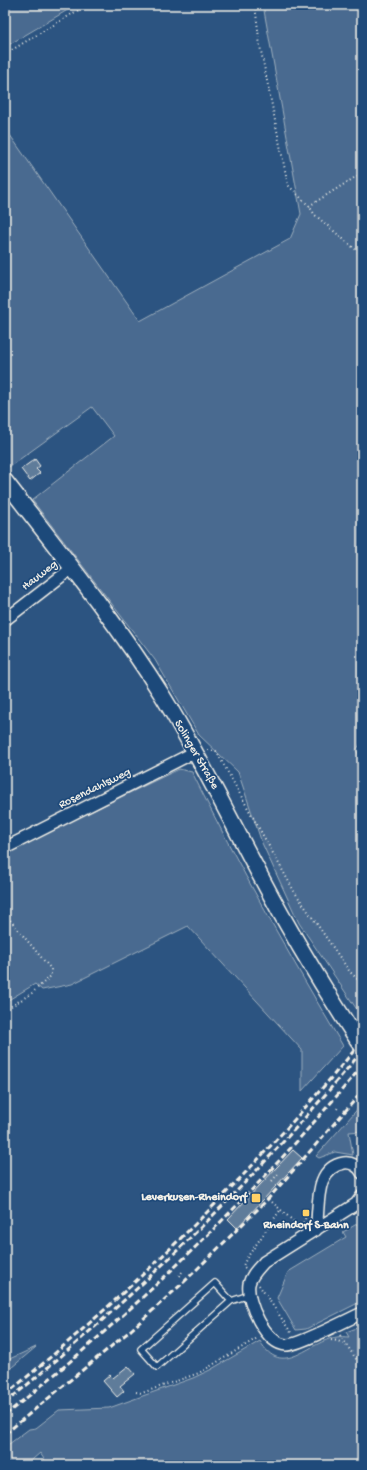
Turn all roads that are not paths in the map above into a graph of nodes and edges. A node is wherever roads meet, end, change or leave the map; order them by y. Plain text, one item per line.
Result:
1 (5, 481) edge
2 (72, 568) junction
3 (5, 620) edge
4 (195, 752) junction
5 (5, 848) edge
6 (360, 1042) edge
7 (362, 1173) edge
8 (362, 1196) edge
9 (316, 1230) junction
10 (249, 1295) junction
11 (231, 1301) junction
12 (362, 1313) edge

1 - 2 main road, Solinger Straße
2 - 3 street, Hauweg
2 - 4 main road, Solinger Straße
4 - 5 street, Rosendahlsweg
4 - 6 main road, Solinger Straße
7 - 9 street
8 - 9 street
9 - 10 street
10 - 11 lane
10 - 12 street
11 - 11 lane

